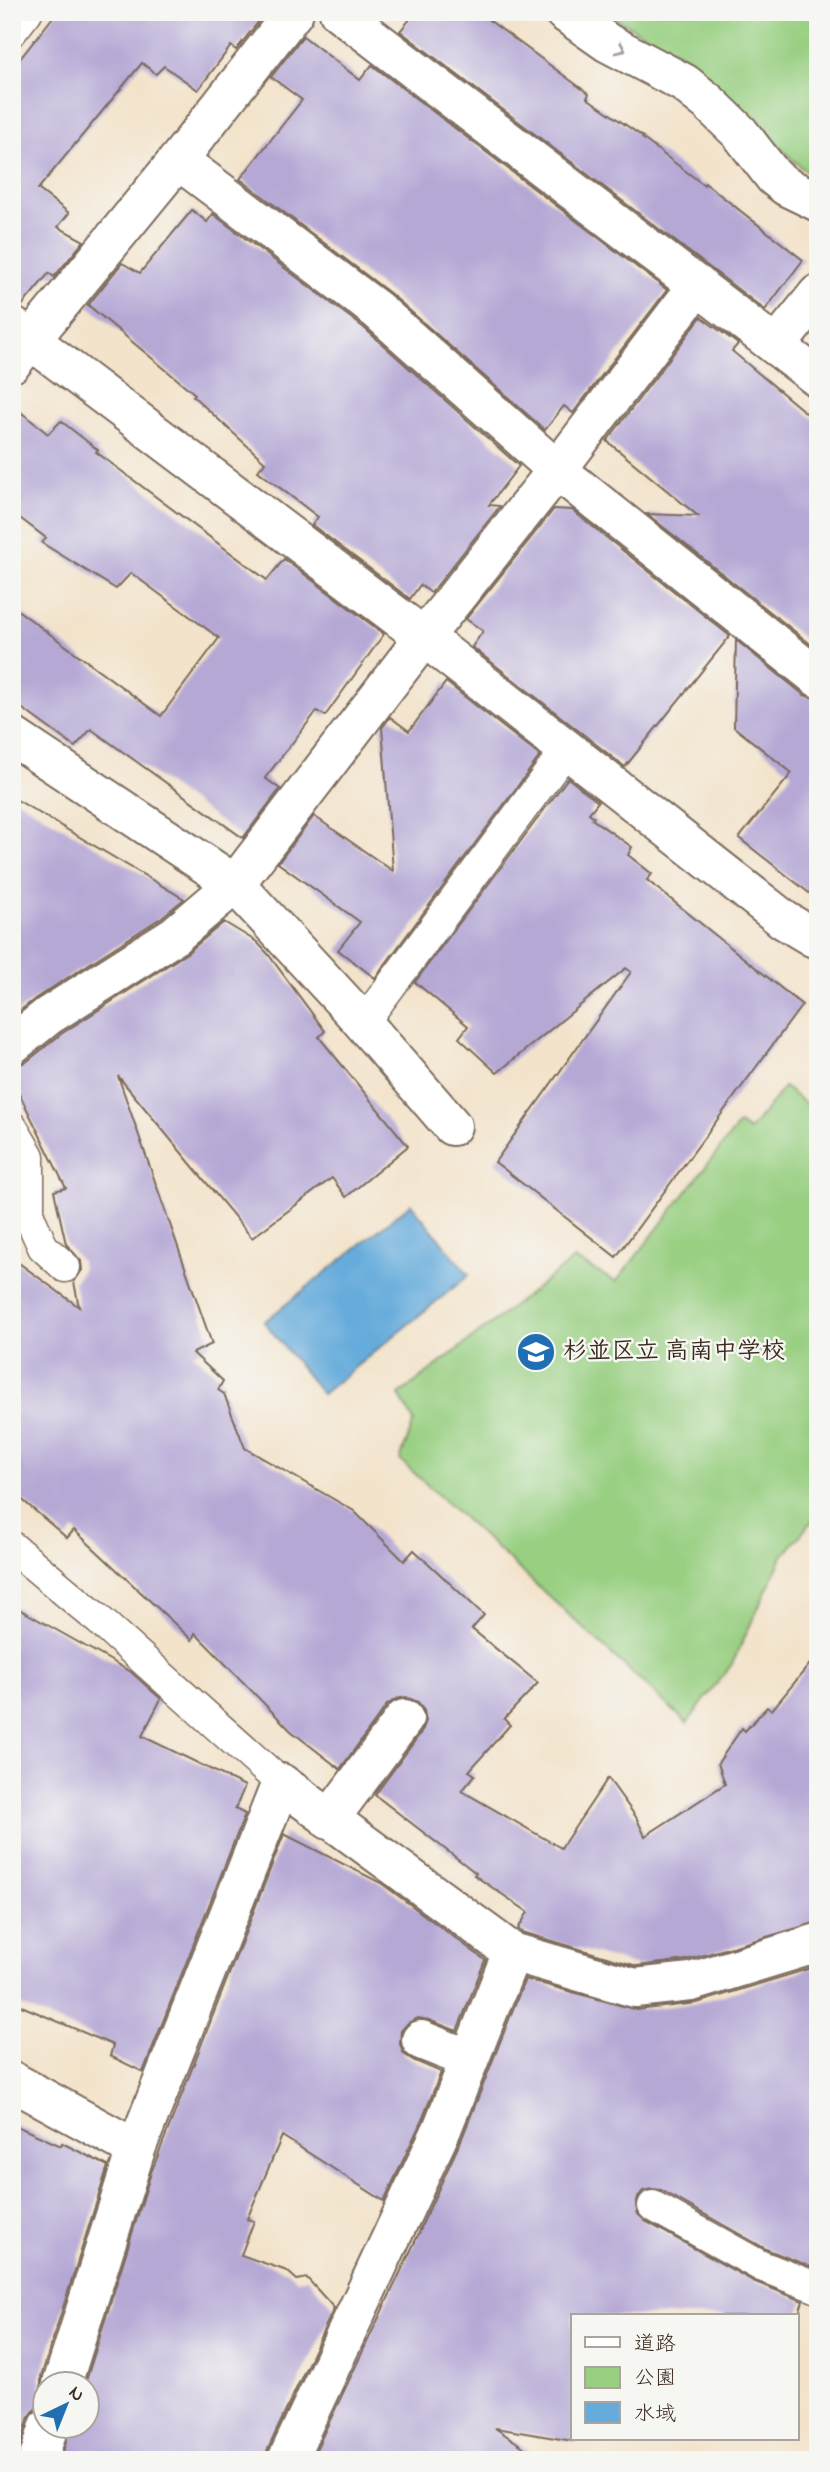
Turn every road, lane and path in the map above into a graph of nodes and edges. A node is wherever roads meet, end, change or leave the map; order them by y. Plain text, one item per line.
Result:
1 (27, 12) edge
2 (294, 12) edge
3 (339, 12) edge
4 (564, 12) edge
5 (12, 32) edge
6 (178, 160) junction
7 (818, 202) edge
8 (698, 285) junction
9 (818, 294) edge
10 (18, 343) edge
11 (776, 346) junction
12 (818, 378) edge
13 (557, 470) junction
14 (424, 638) junction
15 (818, 678) edge
16 (12, 736) edge
17 (567, 749) junction
18 (235, 884) junction
19 (818, 933) edge
20 (363, 1023) junction
21 (12, 1045) edge
22 (452, 1126) dead end
23 (12, 1127) edge
24 (65, 1267) dead end
25 (12, 1547) edge
26 (404, 1719) dead end
27 (281, 1783) junction
28 (330, 1820) junction
29 (818, 1943) edge
30 (512, 1952) junction
31 (421, 2040) dead end
32 (469, 2059) junction
33 (12, 2081) edge
34 (136, 2149) junction
35 (653, 2206) dead end
36 (818, 2288) edge
37 (67, 2370) edge
38 (45, 2440) edge
39 (38, 2460) edge
40 (287, 2460) edge

1 - 5 lane
2 - 6 street
3 - 8 street
4 -> 7 street
6 - 10 street
6 - 13 street
8 - 11 street
8 - 13 street
9 - 11 street
10 - 14 street
11 - 12 street
13 - 14 street
13 - 15 street
14 - 17 street
14 - 18 street
16 - 18 street
17 - 19 street
17 - 20 lane
18 - 20 street
18 - 21 street
20 - 22 street
23 - 24 lane
25 - 27 lane
26 - 28 street
27 - 28 street
27 - 34 street
28 - 30 street
29 - 30 street
30 - 32 street
31 - 32 street
32 - 40 street
33 - 34 street
34 - 37 street
35 - 36 lane
38 - 39 street

